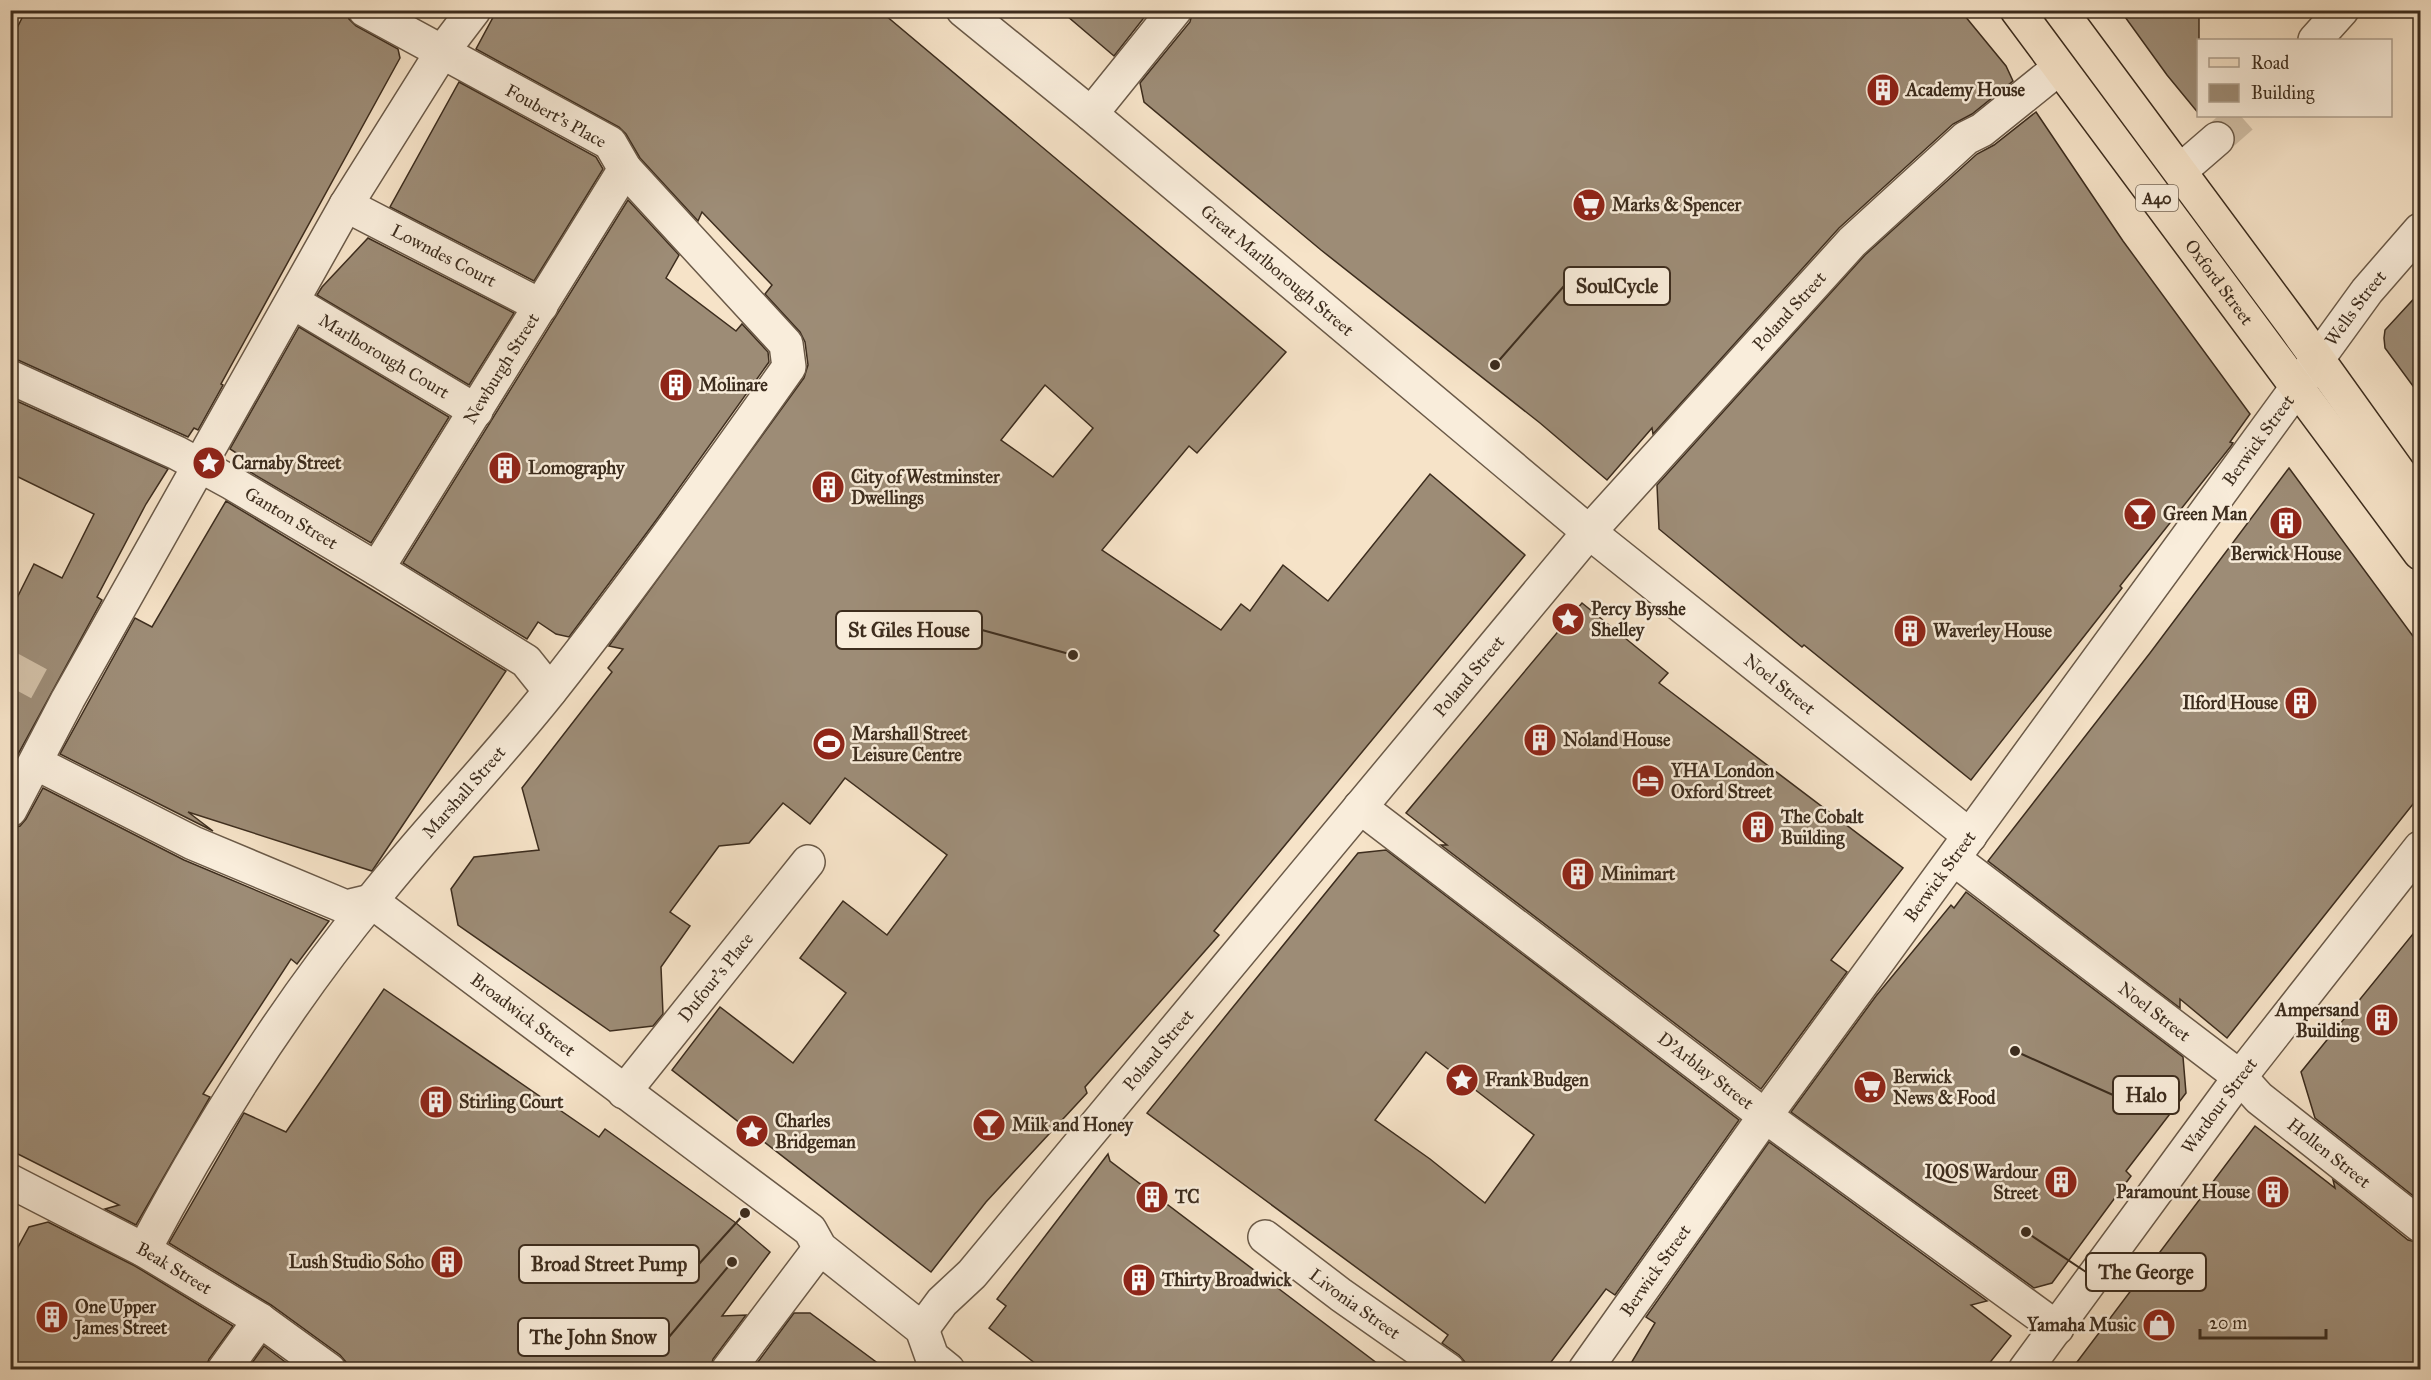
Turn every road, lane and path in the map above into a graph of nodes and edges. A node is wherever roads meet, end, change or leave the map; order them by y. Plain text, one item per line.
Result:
1 (365, 10) edge
2 (474, 10) edge
3 (963, 10) edge
4 (1174, 10) edge
5 (2017, 10) edge
6 (2060, 10) edge
7 (2342, 10) edge
8 (2316, 39) edge
9 (442, 52) junction
10 (2059, 68) junction
11 (1091, 114) junction
12 (2217, 139) tunnel mouth
13 (625, 169) junction
14 (2180, 171) junction
15 (346, 205) junction
16 (2421, 230) edge
17 (293, 302) junction
18 (541, 306) junction
19 (786, 344) joint
20 (2318, 360) junction
21 (10, 377) edge
22 (2298, 386) junction
23 (476, 411) junction
24 (199, 464) junction
25 (2421, 502) edge
26 (1589, 532) junction
27 (2421, 553) edge
28 (377, 569) junction
29 (550, 691) junction
30 (36, 763) junction
31 (1360, 807) junction
32 (10, 810) edge
33 (1962, 848) junction
34 (2421, 848) edge
35 (808, 861) dead end
36 (371, 901) junction
37 (2240, 1077) junction
38 (624, 1092) junction
39 (1765, 1116) junction
40 (14, 1193) edge
41 (2421, 1225) edge
42 (1265, 1237) dead end
43 (820, 1248) junction
44 (144, 1250) junction
45 (260, 1320) junction
46 (2057, 1328) junction
47 (922, 1329) junction
48 (224, 1370) edge
49 (329, 1370) edge
50 (728, 1370) edge
51 (948, 1370) edge
52 (1448, 1370) edge
53 (1586, 1370) edge
54 (2025, 1370) edge

1 - 9 street, Foubert's Place
2 - 9 street
3 - 11 street, Great Marlborough Street
4 - 11 street
5 - 10 main road, Oxford Street / A40
6 - 14 main road, Oxford Street / A40
7 - 8 street
9 - 13 street, Foubert's Place
9 - 15 street
10 - 22 main road, Oxford Street / A40
10 - 26 street, Poland Street
11 - 26 street, Great Marlborough Street
12 - 14 street
13 - 18 street, Newburgh Street
13 - 19 street, Foubert's Place
14 - 20 main road, Oxford Street / A40
15 - 17 street
15 - 18 street, Lowndes Court
16 - 20 street, Wells Street
17 - 23 street, Marlborough Court
17 - 24 street
18 - 23 street, Newburgh Street
19 - 29 street, Marshall Street
20 - 22 street, Wells Street
20 - 25 main road, Oxford Street / A40
21 - 24 street, Ganton Street
22 - 27 main road, Oxford Street / A40
22 - 33 street, Berwick Street
23 - 28 street, Newburgh Street
24 - 28 street, Ganton Street
24 - 30 street
26 - 31 street, Poland Street
26 - 33 street, Noel Street
28 - 29 street, Ganton Street
29 - 36 street, Marshall Street
30 - 32 street
30 - 36 street
31 - 39 street, D'Arblay Street
31 - 47 street, Poland Street
33 - 37 street, Noel Street
33 - 39 street, Berwick Street
34 - 37 street, Wardour Street
35 - 38 street, Dufour's Place
36 - 38 street, Broadwick Street
36 - 44 street, Marshall Street
37 - 41 street, Hollen Street
37 - 46 street, Wardour Street
38 - 43 street, Broadwick Street
39 - 46 street, D'Arblay Street
39 - 53 street, Berwick Street
40 - 44 street, Beak Street
42 - 52 street, Livonia Street
43 - 47 street, Broadwick Street
43 - 50 street
44 - 45 street, Beak Street
45 - 48 street
45 - 49 street, Beak Street
46 - 54 street, Wardour Street
47 - 51 street

